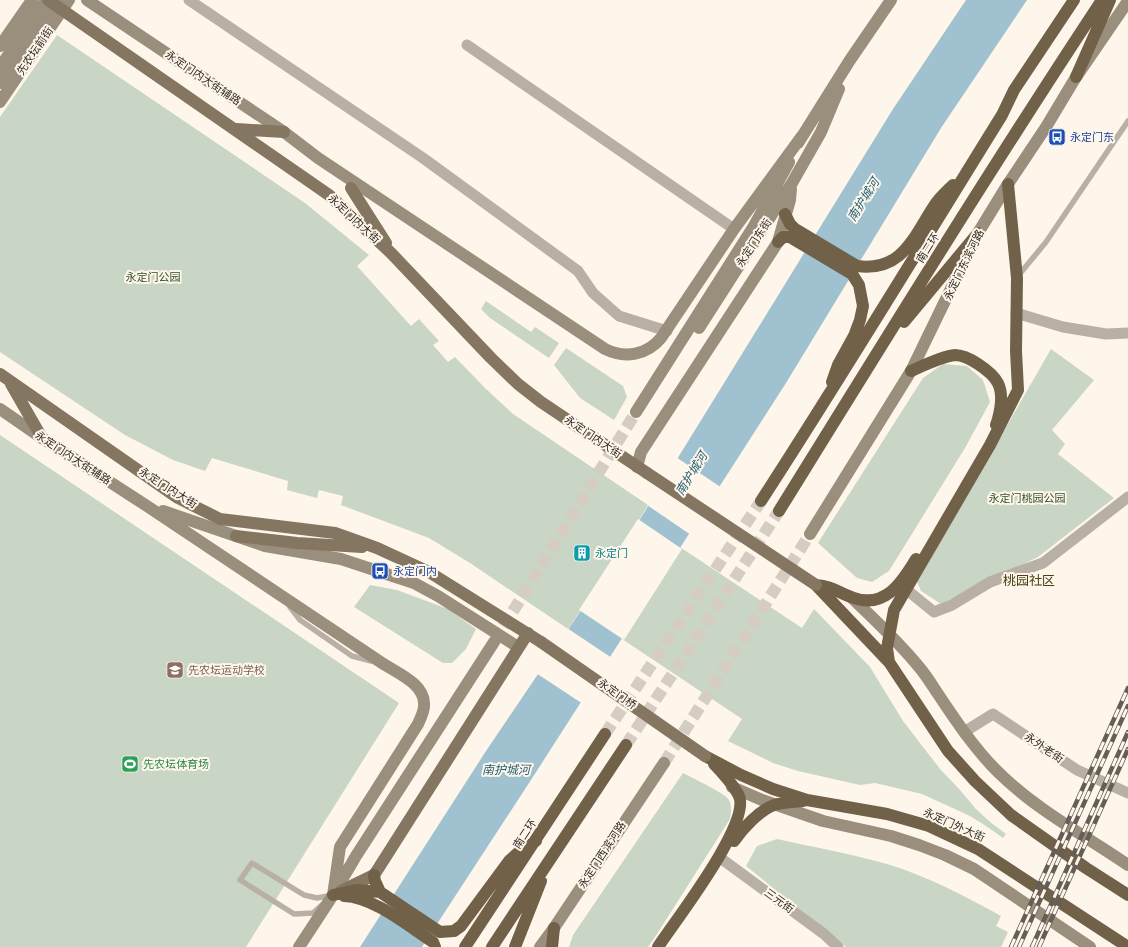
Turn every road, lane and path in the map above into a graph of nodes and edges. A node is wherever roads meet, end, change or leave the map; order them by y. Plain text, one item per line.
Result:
1 (32, 0) edge
2 (69, 0) edge
3 (87, 0) edge
4 (189, 0) edge
5 (891, 0) edge
6 (1074, 0) edge
7 (1102, 0) edge
8 (1110, 0) edge
9 (1128, 1) edge
10 (53, 3) edge
11 (467, 45) dead end
12 (0, 46) edge
13 (850, 60) junction
14 (0, 67) edge
15 (1076, 77) junction
16 (0, 82) edge
17 (0, 102) edge
18 (1128, 121) edge
19 (235, 129) junction
20 (284, 132) junction
21 (802, 136) junction
22 (318, 158) junction
23 (972, 163) junction
24 (792, 184) junction
25 (1008, 184) junction
26 (351, 188) joint
27 (785, 214) junction
28 (734, 229) junction
29 (792, 233) junction
30 (978, 233) junction
31 (778, 242) junction
32 (392, 254) junction
33 (1017, 278) junction
34 (1016, 313) junction
35 (667, 330) junction
36 (1128, 333) edge
37 (875, 356) junction
38 (911, 371) junction
39 (5, 378) edge
40 (826, 401) junction
41 (0, 409) edge
42 (42, 438) junction
43 (642, 470) junction
44 (1128, 497) edge
45 (761, 501) tunnel mouth
46 (147, 506) junction
47 (779, 511) tunnel mouth
48 (810, 534) tunnel mouth
49 (236, 536) junction
50 (377, 548) junction
51 (816, 585) junction
52 (907, 590) junction
53 (851, 597) junction
54 (528, 633) junction
55 (889, 634) junction
56 (497, 644) tunnel mouth
57 (518, 647) junction
58 (889, 662) junction
59 (964, 732) junction
60 (605, 734) tunnel mouth
61 (626, 745) tunnel mouth
62 (705, 756) junction
63 (664, 763) tunnel mouth
64 (732, 787) junction
65 (1128, 794) edge
66 (807, 800) junction
67 (775, 805) junction
68 (536, 841) junction
69 (552, 856) junction
70 (721, 858) junction
71 (1128, 865) edge
72 (374, 875) junction
73 (380, 892) junction
74 (333, 895) junction
75 (1128, 895) edge
76 (554, 928) junction
77 (434, 945) edge
78 (299, 947) edge
79 (465, 947) edge
80 (492, 947) edge
81 (515, 947) edge
82 (540, 947) edge
83 (552, 947) edge
84 (658, 947) edge
85 (664, 947) edge
86 (838, 947) edge
87 (1090, 947) edge
88 (1128, 947) edge

1 - 12 street
2 - 10 street, 先农坛前街
3 - 20 street, 永定门内大街辅路
4 - 35 street
5 - 13 street, 永定门东街
6 - 23 highway, 南二环
7 - 37 highway, 南二环
8 - 15 highway
9 - 15 street, 永定门东滨河路
10 - 14 street, 先农坛前街
10 - 16 street, 先农坛前街
10 - 17 street, 先农坛前街
10 - 19 main road, 永定门内大街
11 - 28 street
13 - 21 street, 永定门东街
13 - 24 street, 永定门东街
15 - 25 street, 永定门东滨河路
18 - 33 lane
19 - 20 main road
19 - 32 main road, 永定门内大街
20 - 22 street, 永定门内大街辅路
21 - 24 street, 永定门东街
21 - 28 street
22 - 26 street
22 - 35 street
23 - 29 highway
23 - 40 highway, 南二环
24 - 27 street
25 - 30 street, 永定门东滨河路
25 - 33 highway
26 - 32 main road
27 - 29 highway
27 - 31 street
28 - 35 street
29 - 31 highway
29 - 40 highway
30 - 37 highway
30 - 38 street, 永定门东滨河路
31 - 43 street
32 - 43 main road, 永定门内大街
33 - 34 highway
34 - 36 street
34 - 52 highway
37 - 47 highway, 南二环
38 - 48 street, 永定门东滨河路
38 - 53 highway
39 - 42 main road
39 - 50 main road, 永定门内大街
40 - 45 highway, 南二环
41 - 42 street, 永定门内大街辅路
42 - 46 street, 永定门内大街辅路
43 - 51 main road, bridge
44 - 52 street
46 - 49 street
46 - 74 street
49 - 50 main road
49 - 57 street
50 - 54 main road, 永定门内大街
51 - 53 highway
51 - 58 highway
52 - 55 highway
53 - 55 street
54 - 57 main road
54 - 62 main road, 永定门桥, bridge
55 - 58 highway
55 - 59 street
56 - 74 street
57 - 72 main road
58 - 75 highway
59 - 65 street, 永外老街
59 - 71 street
60 - 68 highway, 南二环
61 - 69 highway
62 - 64 highway
62 - 66 highway, 永定门外大街
63 - 76 street, 永定门西滨河路
64 - 67 street
64 - 70 highway
66 - 67 highway
66 - 88 highway, 永定门外大街
67 - 70 highway
67 - 87 street
68 - 73 highway
68 - 79 highway, 南二环
69 - 80 highway
69 - 81 highway
70 - 84 highway
70 - 85 highway
70 - 86 street, 三元街
72 - 73 highway
72 - 74 main road
73 - 74 highway
74 - 74 lane
74 - 77 highway
74 - 78 street
76 - 82 street, 永定门西滨河路
76 - 83 highway

